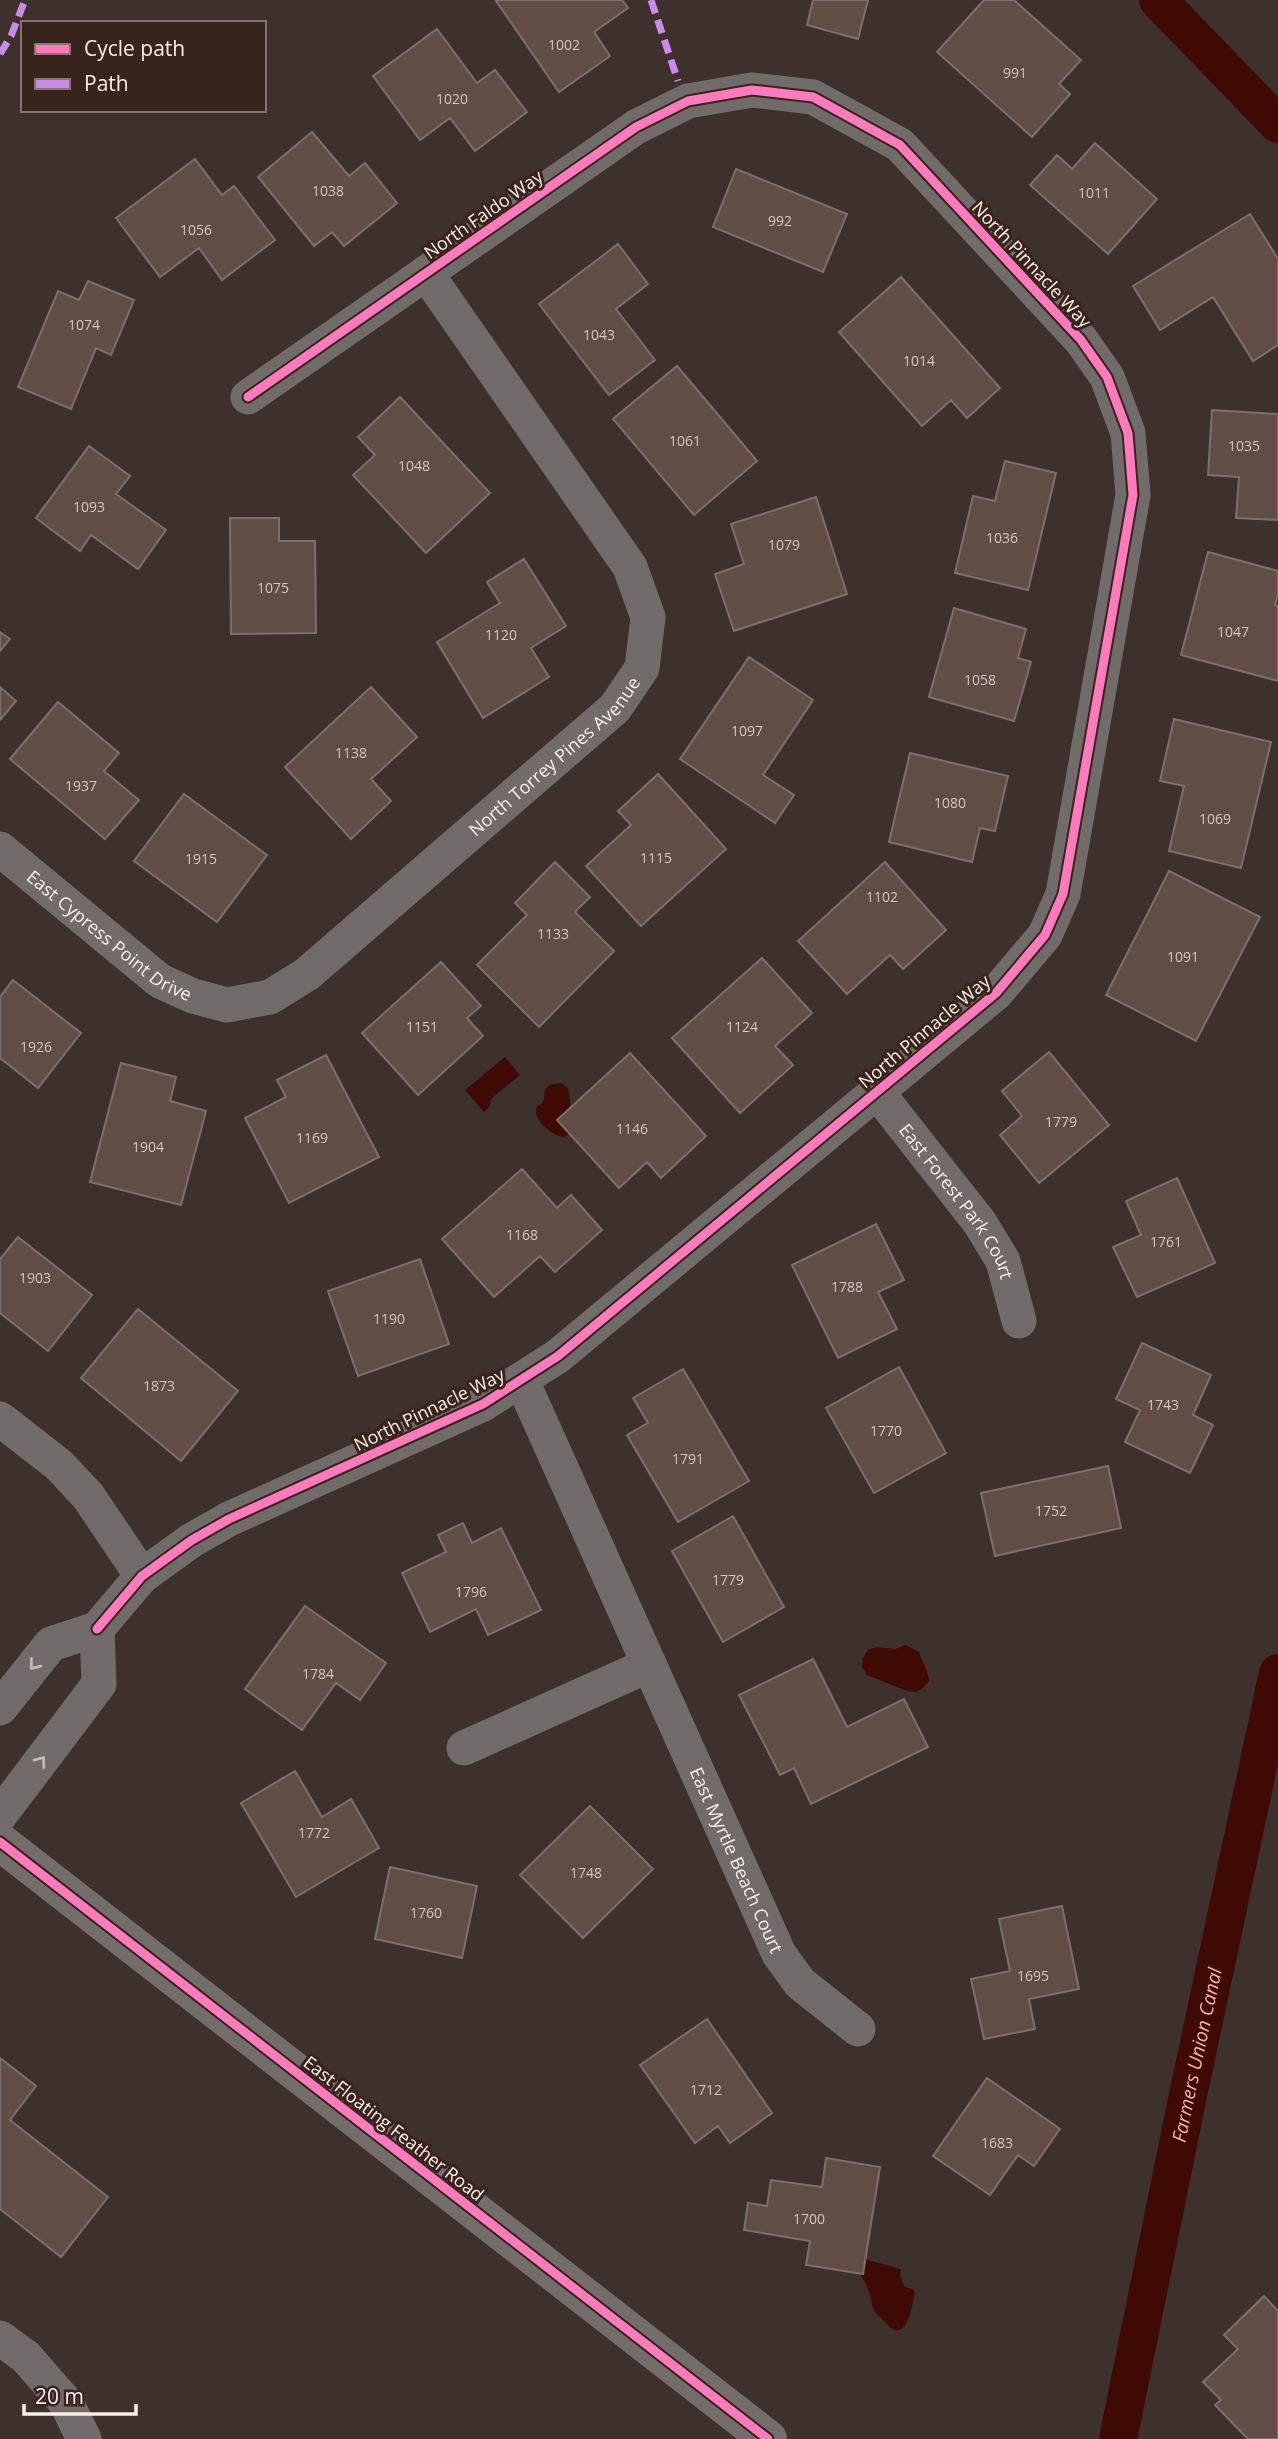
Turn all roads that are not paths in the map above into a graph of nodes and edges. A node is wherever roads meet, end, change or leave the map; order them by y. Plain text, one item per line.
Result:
1 (751, 90) joint
2 (426, 273) junction
3 (248, 397) dead end
4 (0, 849) edge
5 (227, 1005) joint
6 (877, 1092) junction
7 (1019, 1321) dead end
8 (522, 1381) junction
9 (0, 1419) edge
10 (142, 1576) junction
11 (97, 1629) junction
12 (649, 1665) junction
13 (0, 1708) edge
14 (464, 1748) dead end
15 (0, 1815) edge
16 (0, 1842) edge
17 (858, 2029) dead end
18 (0, 2339) edge
19 (84, 2439) edge
20 (768, 2439) edge

1 - 2 street, North Faldo Way
1 - 6 street, North Pinnacle Way
2 - 3 street, North Faldo Way
2 - 5 street, North Torrey Pines Avenue
4 - 5 street, East Cypress Point Drive
6 - 7 street, East Forest Park Court
6 - 8 street, North Pinnacle Way
8 - 10 street, North Pinnacle Way
8 - 12 street, East Myrtle Beach Court
9 - 10 street
10 - 11 street, North Pinnacle Way
11 -> 13 street
15 -> 11 street
12 - 14 street
12 - 17 street, East Myrtle Beach Court
16 - 20 main road, East Floating Feather Road
18 - 19 street

